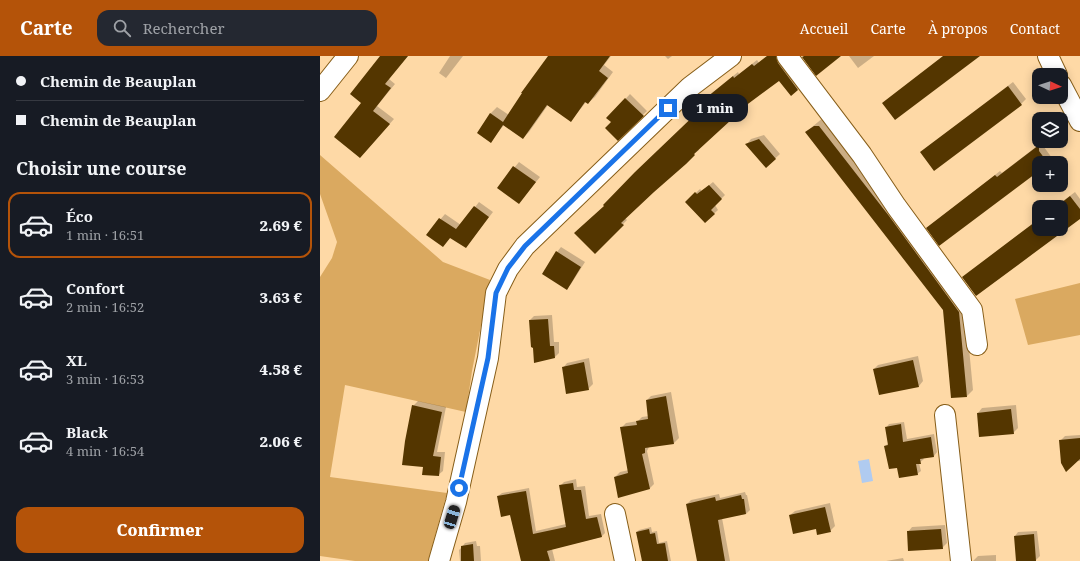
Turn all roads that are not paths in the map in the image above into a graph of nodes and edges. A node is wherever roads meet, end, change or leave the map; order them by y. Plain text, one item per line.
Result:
1 (348, 56) edge
2 (731, 56) edge
3 (787, 56) edge
4 (1048, 56) edge
5 (1054, 68) edge
6 (320, 91) edge
7 (1068, 98) edge
8 (1080, 121) edge
9 (977, 345) dead end
10 (945, 414) dead end
11 (615, 514) dead end
12 (438, 561) edge
13 (625, 561) edge
14 (961, 561) edge

1 - 6 street
2 - 12 street
3 - 9 street
4 - 5 street
7 - 8 street
10 - 14 street
11 - 13 street

